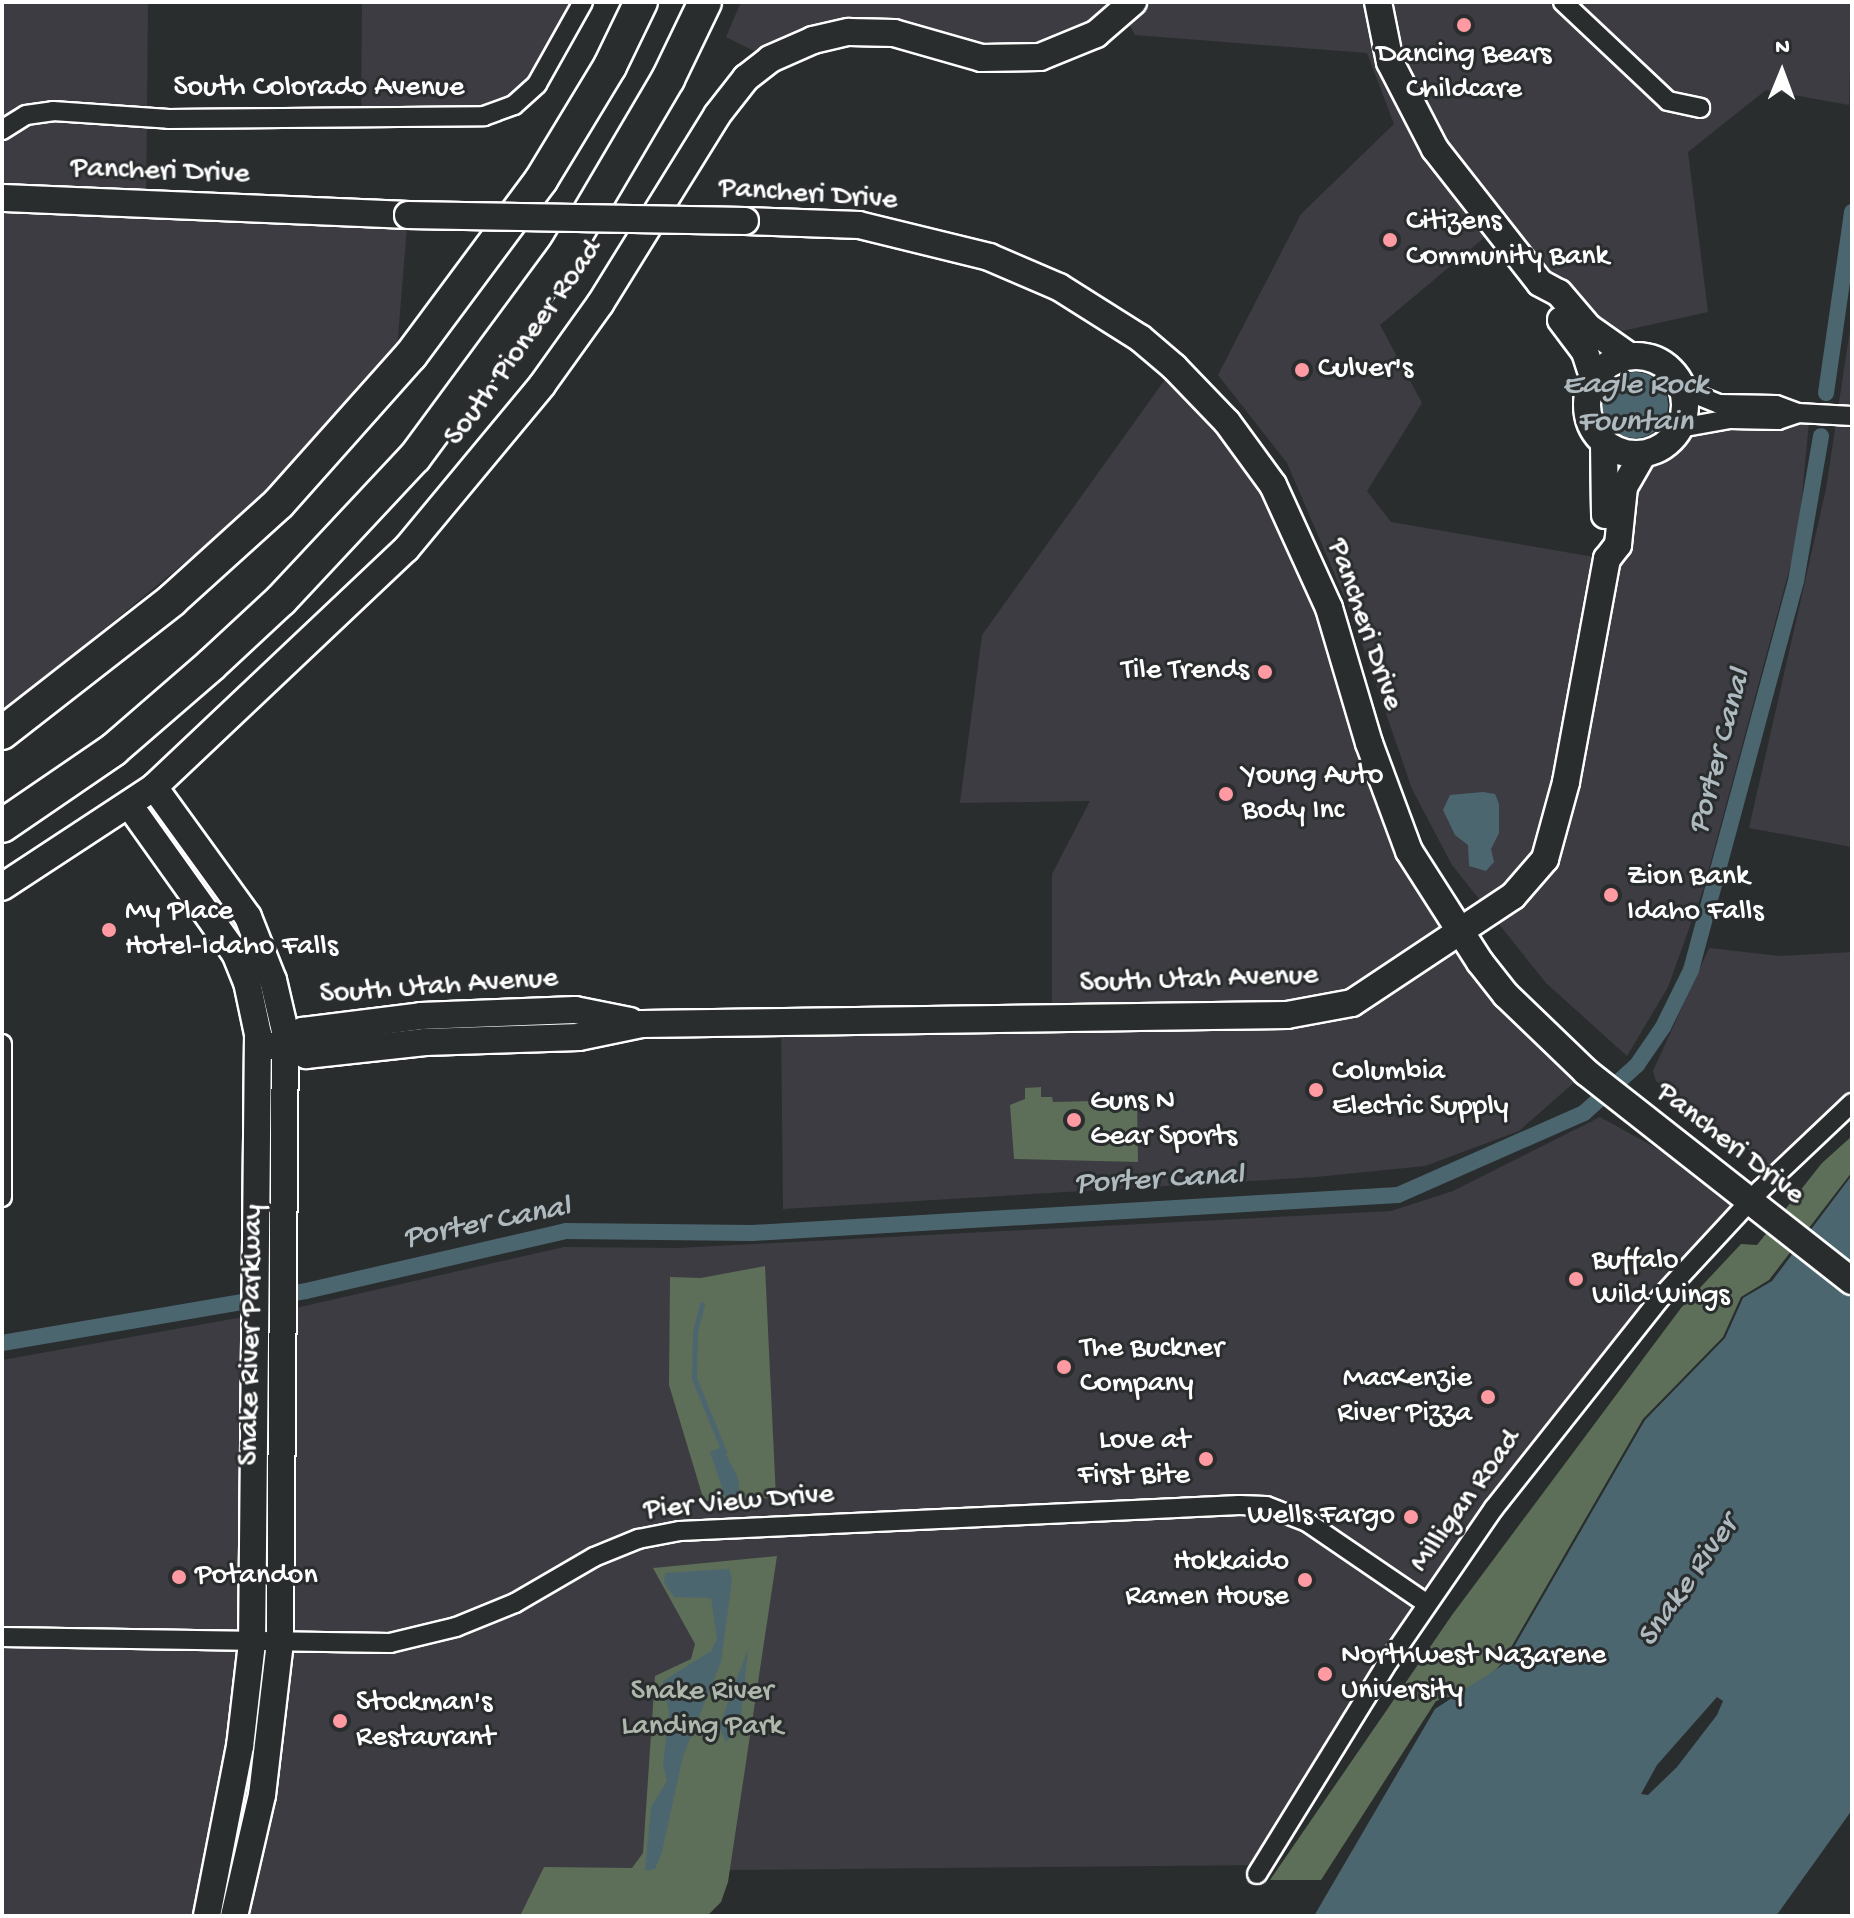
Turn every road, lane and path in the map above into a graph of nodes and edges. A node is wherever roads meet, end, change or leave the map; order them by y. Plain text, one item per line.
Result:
1 (583, 2) edge
2 (641, 2) edge
3 (705, 2) edge
4 (1133, 2) edge
5 (1378, 2) edge
6 (1563, 2) edge
7 (1700, 108) dead end
8 (2, 130) edge
9 (2, 198) edge
10 (1540, 283) junction
11 (1629, 356) junction
12 (1594, 379) junction
13 (1682, 389) junction
14 (1805, 413) junction
15 (1844, 415) edge
16 (1680, 428) junction
17 (1604, 443) junction
18 (1643, 454) junction
19 (1607, 559) junction
20 (2, 733) edge
21 (154, 787) junction
22 (130, 806) junction
23 (2, 826) edge
24 (2, 887) edge
25 (1460, 934) junction
26 (642, 1024) junction
27 (2, 1044) edge
28 (280, 1045) junction
29 (362, 1049) junction
30 (1852, 1103) edge
31 (288, 1135) junction
32 (1756, 1195) junction
33 (2, 1197) edge
34 (1852, 1281) edge
35 (1427, 1604) junction
36 (2, 1637) edge
37 (280, 1642) junction
38 (252, 1643) junction
39 (1257, 1874) dead end
40 (207, 1916) edge
41 (234, 1916) edge

1 - 8 street, South Colorado Avenue
2 - 20 highway
3 - 23 highway
4 - 21 street, South Pioneer Road
5 - 10 street
6 - 7 street
9 - 25 street, Pancheri Drive, bridge
10 - 11 street
10 - 12 street
11 - 12 street
11 - 13 street
12 - 17 street, South Utah Avenue
13 - 14 street
13 - 16 street
14 - 15 street
14 - 16 street
16 - 18 street, South Utah Avenue
17 - 18 street
17 - 19 street, South Utah Avenue
18 - 19 street, South Utah Avenue
19 - 25 street, South Utah Avenue
21 - 22 street, South Pioneer Road
21 - 28 street, Snake River Parkway
22 - 24 street, South Pioneer Road
22 - 28 street, Snake River Parkway
25 - 26 street, South Utah Avenue
25 - 32 street, Pancheri Drive
26 - 28 street, South Utah Avenue
26 - 29 street, South Utah Avenue
27 - 33 street
28 - 29 street, South Utah Avenue
28 - 31 street, Snake River Parkway
28 - 38 street, Snake River Parkway
29 - 31 street
30 - 32 street, Milligan Road
31 - 37 street, Snake River Parkway
32 - 34 street, Pancheri Drive
32 - 35 street, Milligan Road
35 - 37 street, Pier View Drive
35 - 39 street, Milligan Road
36 - 38 street, Pier View Drive
37 - 38 street, Pier View Drive
37 - 41 street, Snake River Parkway
38 - 40 street, Snake River Parkway

